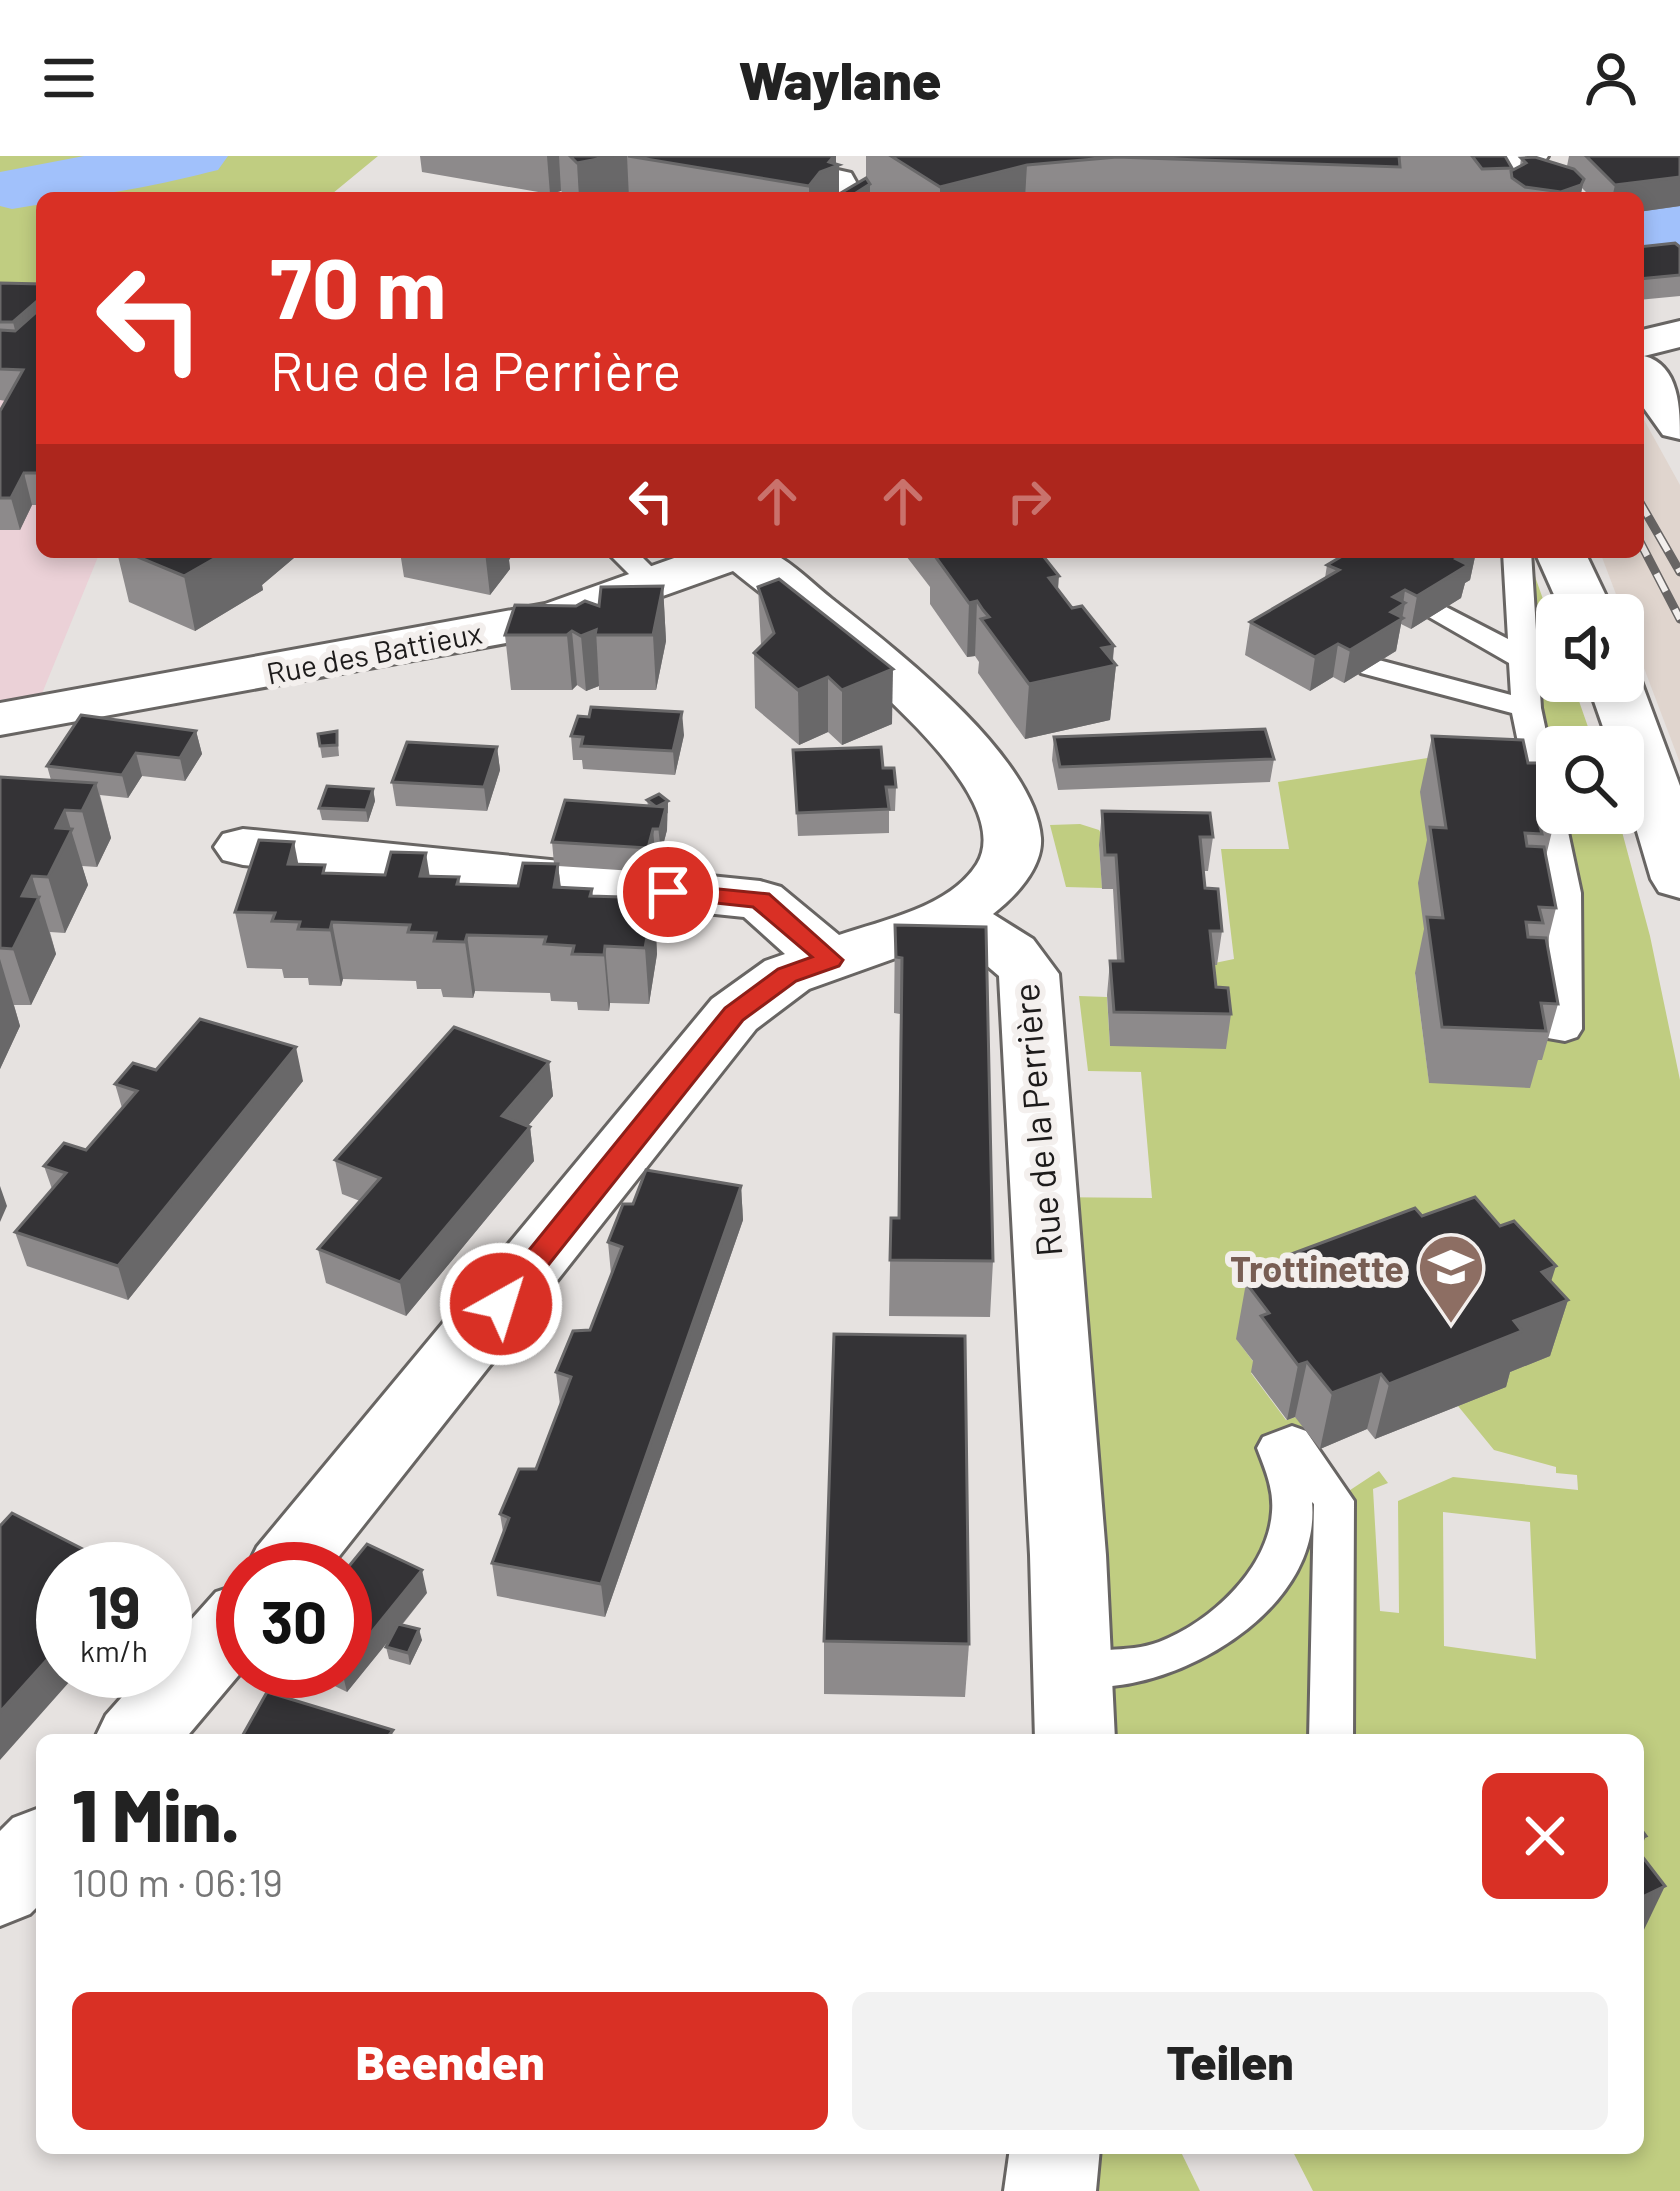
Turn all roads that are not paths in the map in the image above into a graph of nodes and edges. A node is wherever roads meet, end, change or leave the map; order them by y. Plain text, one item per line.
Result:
1 (746, 156) edge
2 (1312, 156) edge
3 (1528, 156) edge
4 (851, 192) edge
5 (1680, 334) edge
6 (1644, 343) edge
7 (1644, 376) edge
8 (1680, 425) edge
9 (701, 558) edge
10 (746, 558) edge
11 (1517, 558) edge
12 (1563, 558) edge
13 (638, 568) edge
14 (1579, 594) edge
15 (1436, 613) edge
16 (1523, 658) junction
17 (1371, 667) edge
18 (1622, 702) edge
19 (1526, 708) junction
20 (0, 719) edge
21 (243, 847) dead end
22 (1680, 879) edge
23 (944, 919) junction
24 (830, 960) junction
25 (1537, 1026) edge
26 (306, 1542) edge
27 (216, 1646) edge
28 (1072, 1671) junction
29 (139, 1734) edge
30 (1075, 1734) edge
31 (1330, 1734) edge
32 (36, 1851) edge
33 (0, 1887) edge
34 (1054, 2154) edge
35 (1050, 2191) edge

1 - 4 lane
2 - 3 street
5 - 6 street
7 - 8 street
9 - 13 street, Rue des Battieux
10 - 23 street
11 - 16 lane
12 - 14 street
13 - 20 street, Rue des Battieux
15 - 16 lane
16 - 19 lane
17 - 19 lane
18 - 22 street
19 - 25 lane
21 - 24 street
23 - 24 street
23 - 28 street, Rue de la Perrière
24 - 26 street
27 - 29 street
28 - 30 street, Rue de la Perrière
28 - 31 lane
32 - 33 street
34 - 35 street

